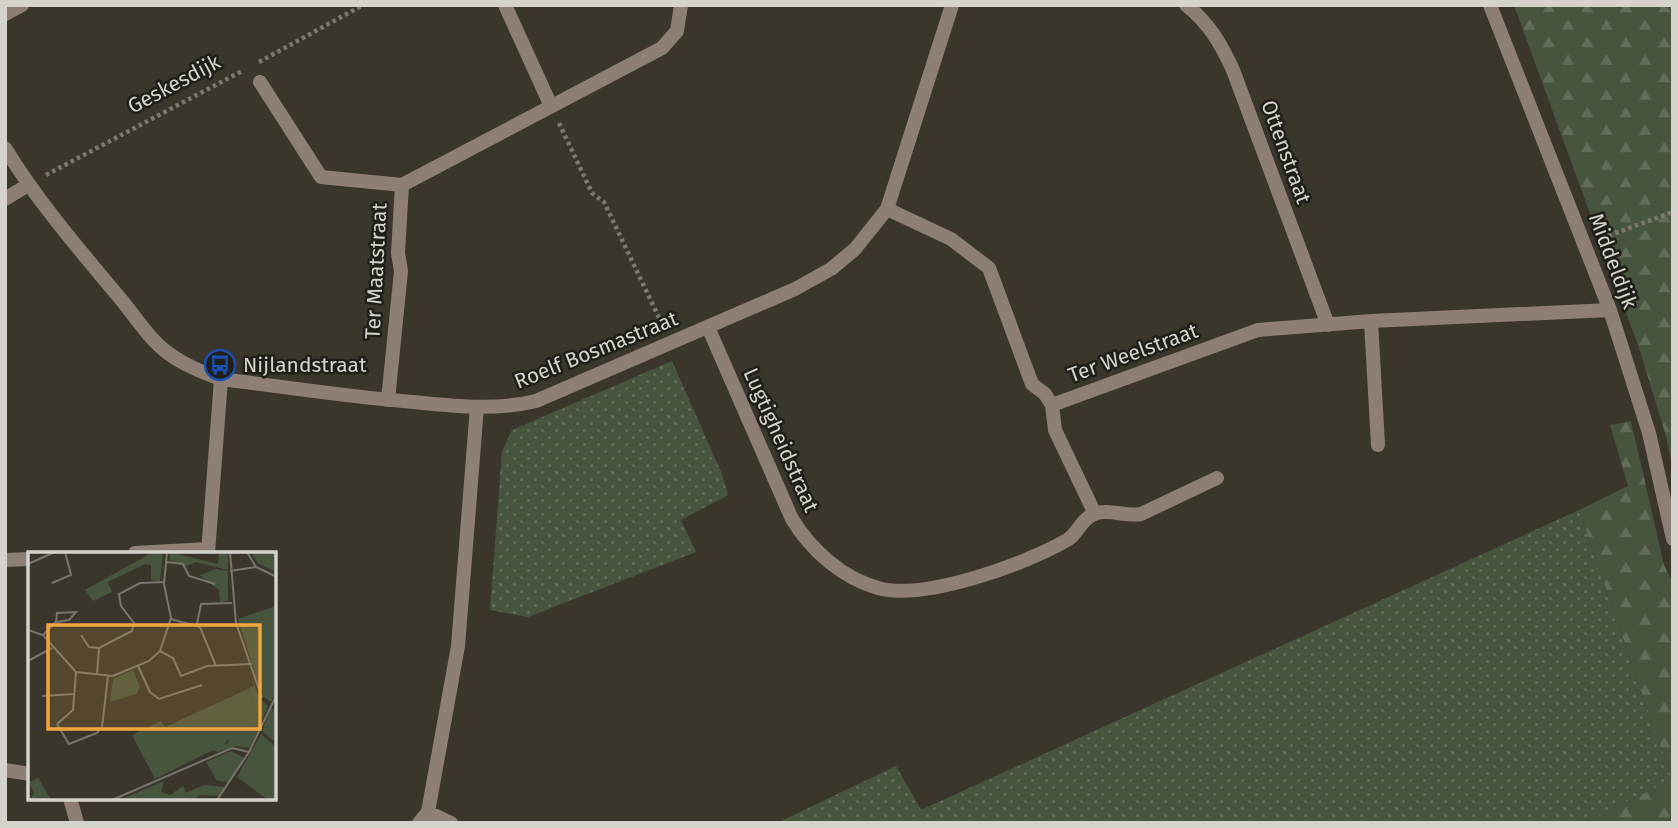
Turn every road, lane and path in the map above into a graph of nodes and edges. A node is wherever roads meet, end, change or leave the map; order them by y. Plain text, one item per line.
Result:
1 (22, 5) edge
2 (363, 5) edge
3 (505, 5) edge
4 (681, 5) edge
5 (952, 5) edge
6 (1186, 5) edge
7 (1490, 5) edge
8 (5, 14) edge
9 (260, 82) dead end
10 (551, 106) junction
11 (5, 148) edge
12 (28, 185) junction
13 (402, 185) junction
14 (5, 199) edge
15 (887, 209) junction
16 (1673, 212) edge
17 (1584, 244) junction
18 (1610, 310) junction
19 (1371, 321) junction
20 (1328, 325) junction
21 (708, 327) junction
22 (670, 343) junction
23 (221, 379) junction
24 (388, 400) junction
25 (1052, 405) junction
26 (477, 407) junction
27 (1378, 445) dead end
28 (1217, 478) dead end
29 (1095, 514) junction
30 (1673, 539) edge
31 (208, 551) edge
32 (172, 552) edge
33 (28, 559) edge
34 (5, 560) edge
35 (5, 770) edge
36 (28, 774) edge
37 (71, 800) edge
38 (424, 817) edge
39 (77, 823) edge
40 (451, 823) edge

1 - 8 street
2 - 12 path, Geskesdijk
3 - 10 street
4 - 10 street, Ter Maatstraat
5 - 15 street, Roelf Bosmastraat
6 - 20 street, Ottenstraat
7 - 17 street, Middeldijk
9 - 13 street, Ter Maatstraat
10 - 13 street, Ter Maatstraat
10 - 22 path
11 - 12 street, Roelf Bosmastraat
12 - 14 street
12 - 23 street, Roelf Bosmastraat
13 - 24 street, Ter Maatstraat
15 - 21 street, Roelf Bosmastraat
15 - 25 street, Ter Weelstraat
16 - 17 path
17 - 18 street, Middeldijk
18 - 19 street, Ter Weelstraat
18 - 30 street, Middeldijk
19 - 20 street, Ter Weelstraat
19 - 27 street
20 - 25 street, Ter Weelstraat
21 - 22 street, Roelf Bosmastraat
21 - 29 street, Lugtigheidstraat
22 - 26 street, Roelf Bosmastraat
23 - 24 street, Roelf Bosmastraat
23 - 31 street
24 - 26 street, Roelf Bosmastraat
25 - 29 street
26 - 38 street
28 - 29 street
31 - 32 street
33 - 34 street
35 - 36 street
37 - 39 street
38 - 40 street

